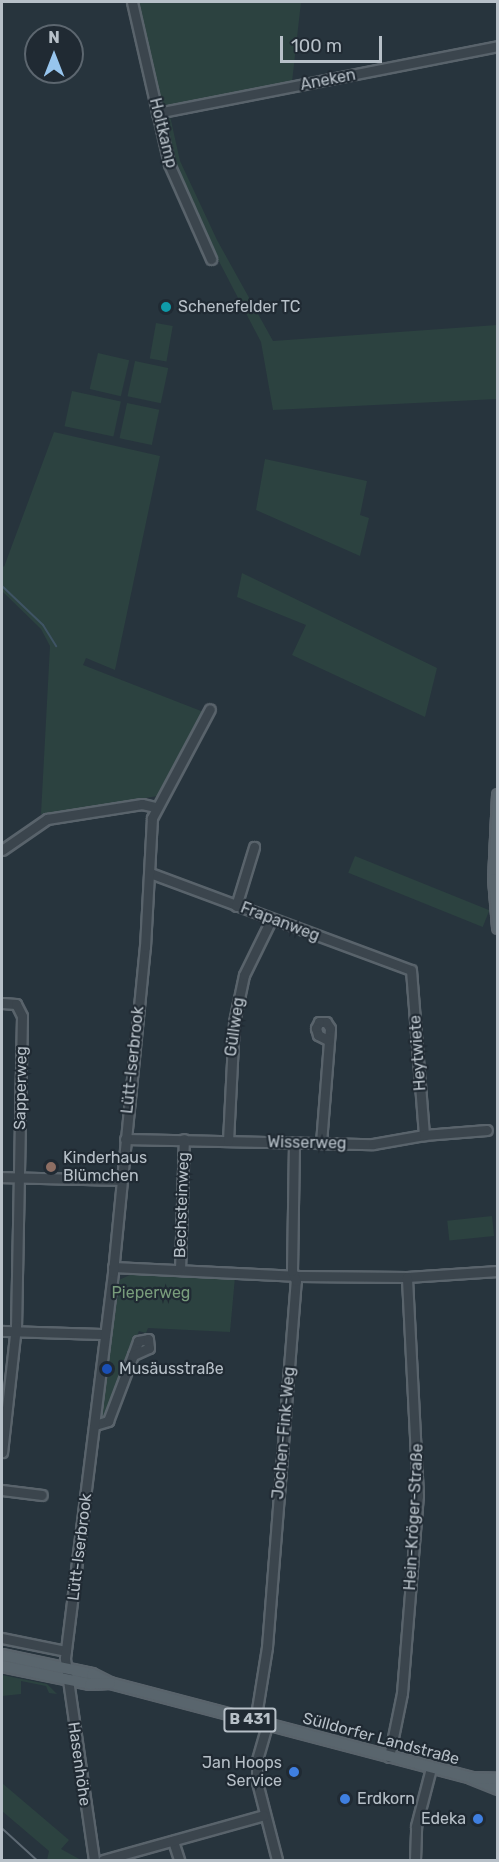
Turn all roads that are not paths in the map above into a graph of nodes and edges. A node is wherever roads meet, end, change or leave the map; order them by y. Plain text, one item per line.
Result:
1 (132, 2) edge
2 (498, 46) edge
3 (157, 113) junction
4 (211, 259) dead end
5 (210, 709) dead end
6 (498, 795) edge
7 (154, 807) junction
8 (496, 833) edge
9 (254, 848) dead end
10 (2, 850) edge
11 (150, 873) junction
12 (236, 906) junction
13 (271, 920) junction
14 (498, 928) edge
15 (411, 970) joint
16 (2, 1003) edge
17 (328, 1040) dead end
18 (487, 1130) dead end
19 (424, 1135) junction
20 (125, 1139) junction
21 (184, 1140) junction
22 (228, 1141) junction
23 (294, 1143) junction
24 (321, 1143) junction
25 (2, 1177) edge
26 (20, 1177) junction
27 (120, 1180) junction
28 (113, 1267) junction
29 (180, 1270) junction
30 (498, 1271) edge
31 (294, 1275) junction
32 (407, 1277) junction
33 (2, 1331) edge
34 (15, 1332) junction
35 (105, 1334) junction
36 (133, 1355) dead end
37 (95, 1425) junction
38 (2, 1452) edge
39 (2, 1490) edge
40 (42, 1495) dead end
41 (2, 1638) edge
42 (66, 1651) junction
43 (2, 1655) edge
44 (2, 1666) edge
45 (66, 1673) junction
46 (255, 1722) junction
47 (267, 1725) junction
48 (389, 1757) junction
49 (431, 1768) junction
50 (471, 1778) junction
51 (498, 1779) edge
52 (498, 1789) edge
53 (264, 1815) junction
54 (173, 1841) junction
55 (94, 1860) edge
56 (103, 1860) edge
57 (179, 1860) edge
58 (277, 1860) edge
59 (415, 1860) edge

1 - 3 street, Holtkamp
2 - 3 street, Aneken
3 - 4 street, Holtkamp
5 - 7 street, Lütt-Iserbrook
6 - 8 main road
7 - 10 street
7 - 11 street, Lütt-Iserbrook
8 - 14 main road
9 - 12 street
11 - 12 street, Frapanweg
11 - 20 street, Lütt-Iserbrook
12 - 13 street, Frapanweg
13 - 15 street, Frapanweg
13 - 22 street, Güllweg
15 - 19 street, Heytwiete
16 - 26 street, Sapperweg
17 - 24 street
18 - 19 street, Wisserweg
19 - 24 street, Wisserweg
20 - 21 street, Wisserweg
20 - 27 street, Lütt-Iserbrook
21 - 22 street, Wisserweg
21 - 29 street, Bechsteinweg
22 - 23 street, Wisserweg
23 - 24 street, Wisserweg
23 - 31 street, Jochen-Fink-Weg
25 - 26 street
26 - 27 street
26 - 34 street, Sapperweg
27 - 28 street, Lütt-Iserbrook
28 - 29 street
28 - 35 street, Lütt-Iserbrook
29 - 31 street
30 - 32 street
31 - 32 street
31 - 46 street, Jochen-Fink-Weg
32 - 48 street, Hein-Kröger-Straße
33 - 34 street
34 - 35 street
34 - 38 street, Sapperweg
35 - 37 street, Lütt-Iserbrook
36 - 37 street
37 - 42 street, Lütt-Iserbrook
39 - 40 street
41 - 42 street
42 - 45 street, Lütt-Iserbrook
43 - 45 main road, Sülldorfer Landstraße / B 431
44 - 45 main road, Sülldorfer Landstraße / B 431
45 - 46 main road, Sülldorfer Landstraße / B 431
45 - 55 street, Hasenhöhe
46 - 47 main road, Sülldorfer Landstraße / B 431
47 - 48 main road, Sülldorfer Landstraße / B 431
47 - 53 street
48 - 49 main road, Sülldorfer Landstraße / B 431
49 - 50 main road, Sülldorfer Landstraße / B 431
49 - 59 street
50 - 51 main road, Sülldorfer Landstraße / B 431
50 - 52 main road, Sülldorfer Landstraße / B 431
53 - 54 street
53 - 58 street
54 - 56 street
54 - 57 street

